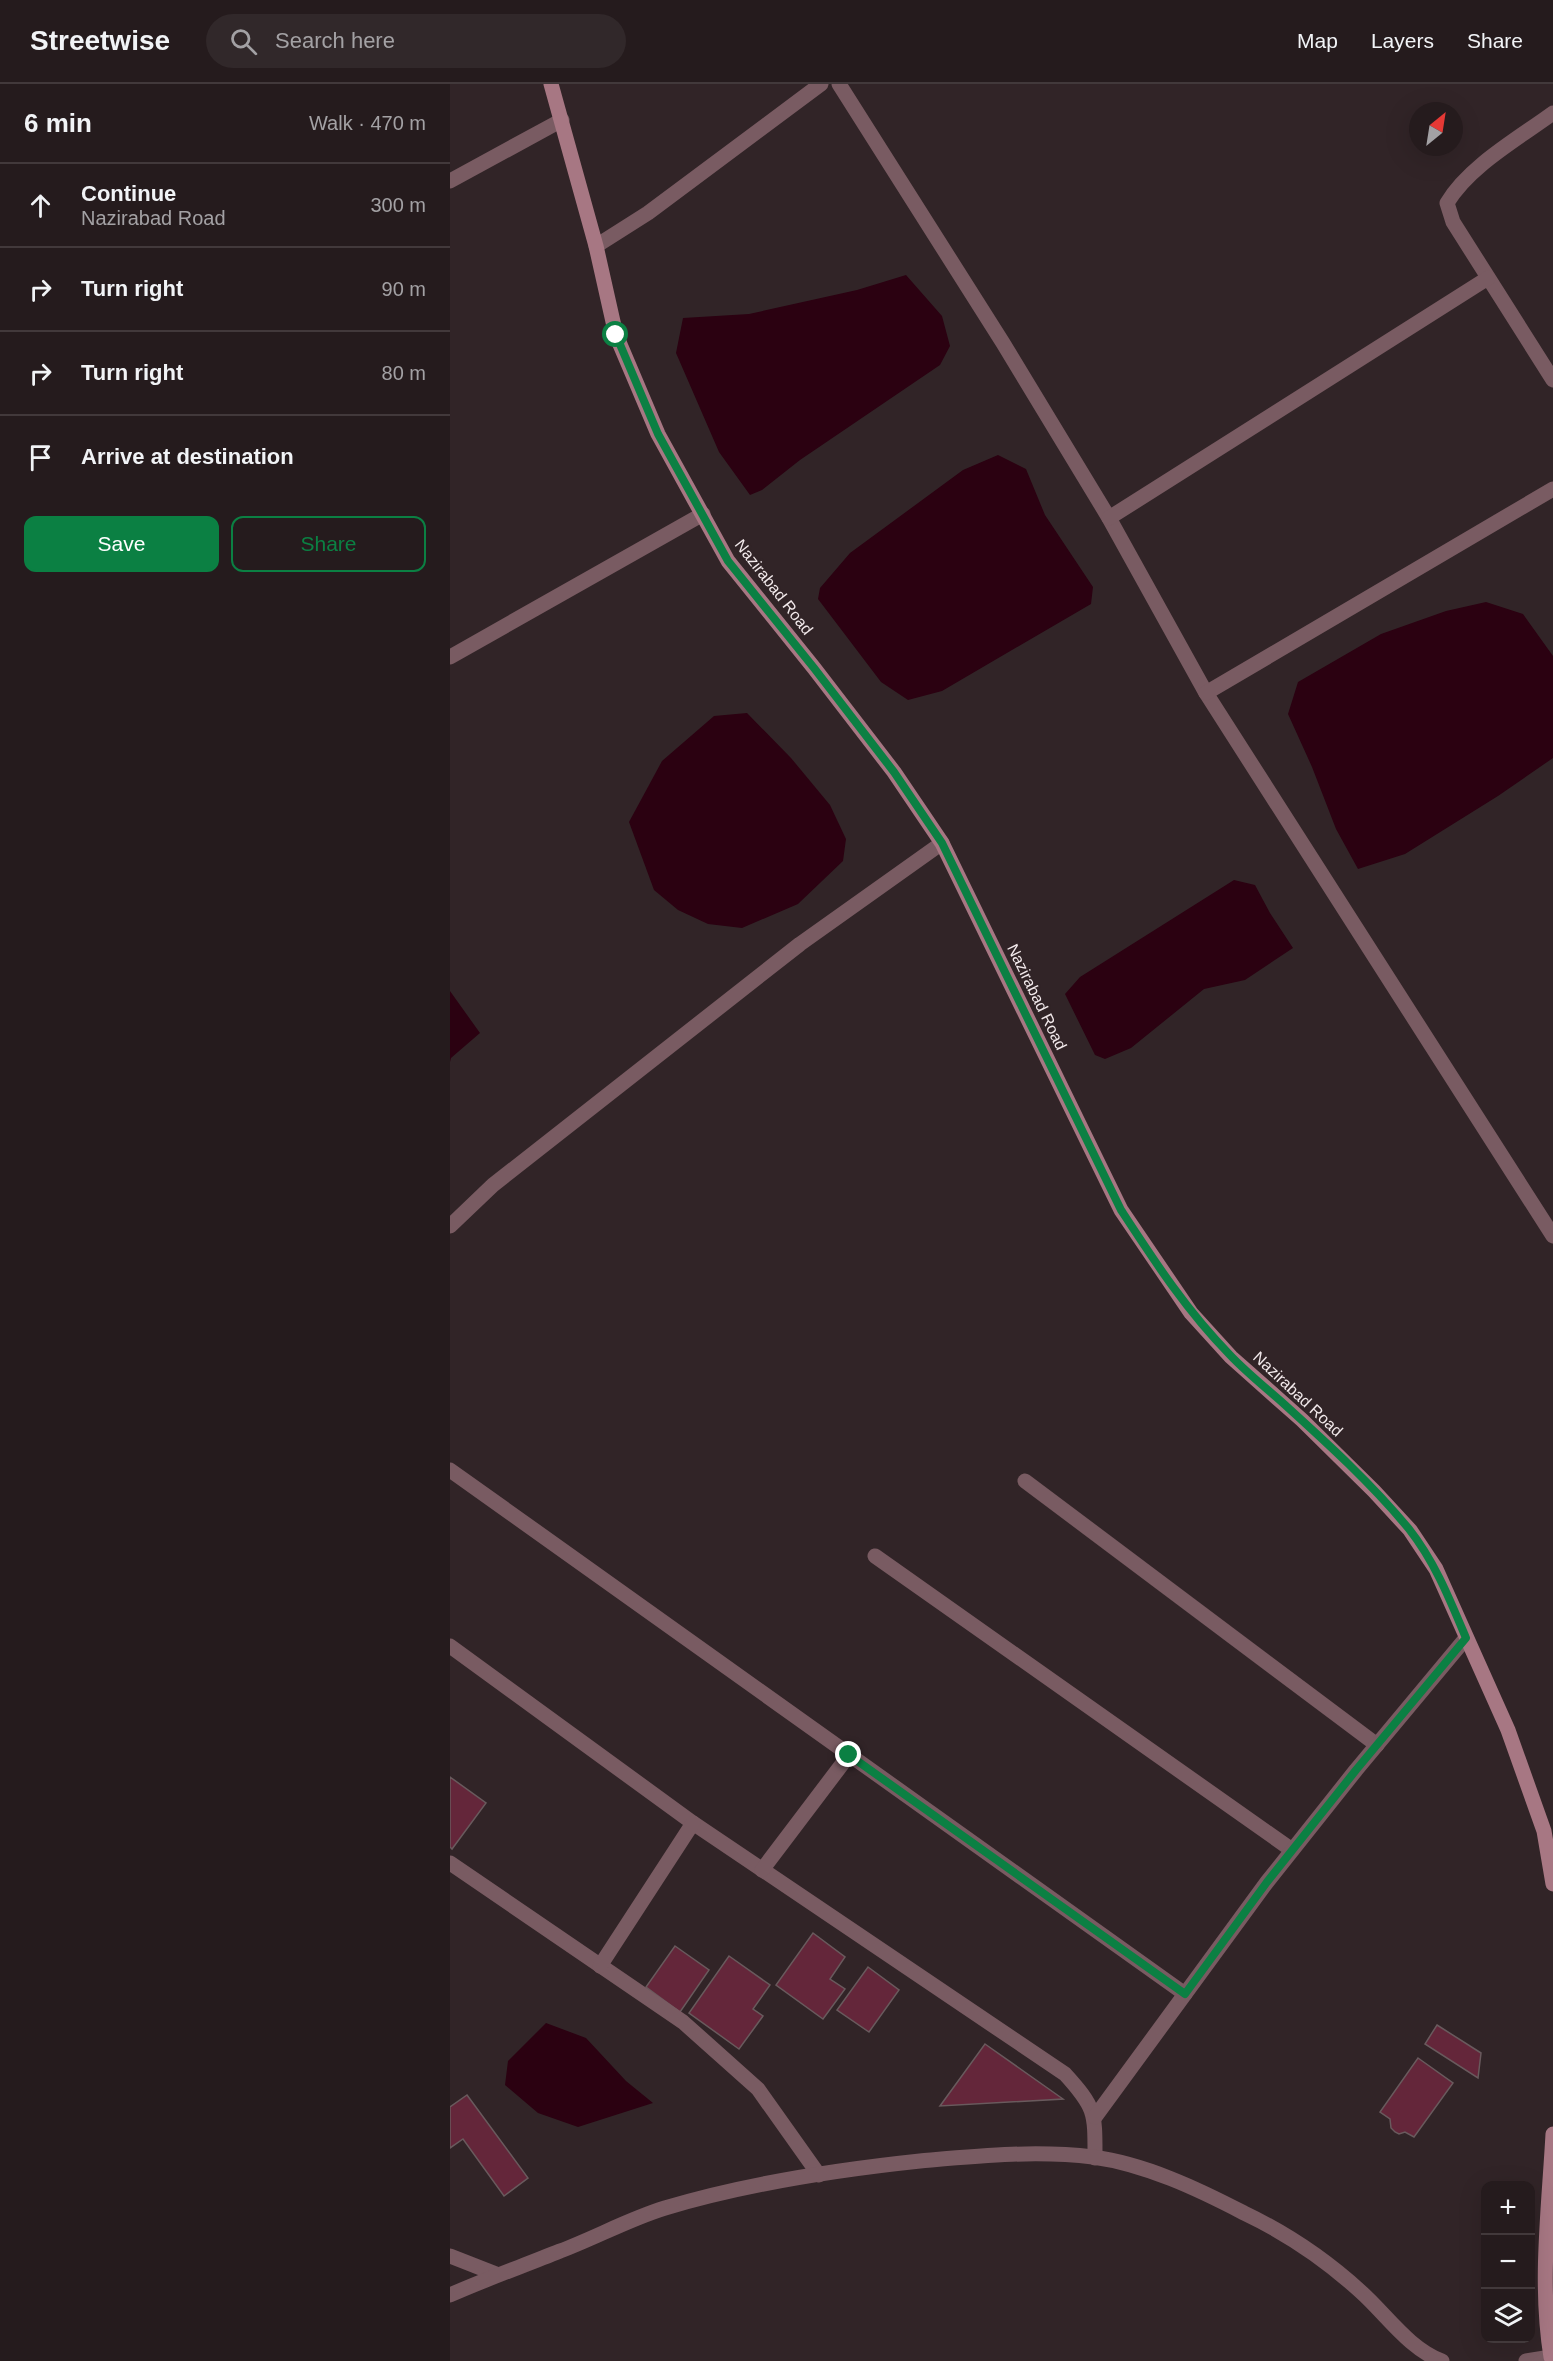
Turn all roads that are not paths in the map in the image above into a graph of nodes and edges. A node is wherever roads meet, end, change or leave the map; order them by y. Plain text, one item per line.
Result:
1 (551, 84) edge
2 (821, 84) edge
3 (839, 84) edge
4 (1553, 113) edge
5 (562, 120) junction
6 (450, 181) edge
7 (596, 246) junction
8 (1488, 278) junction
9 (1553, 380) edge
10 (1553, 489) edge
11 (703, 514) junction
12 (1109, 518) junction
13 (450, 657) edge
14 (1206, 693) junction
15 (942, 843) junction
16 (450, 1226) edge
17 (1553, 1236) edge
18 (450, 1470) edge
19 (1024, 1481) dead end
20 (875, 1556) dead end
21 (1466, 1638) junction
22 (450, 1646) edge
23 (1377, 1745) junction
24 (849, 1755) junction
25 (693, 1823) junction
26 (1292, 1850) junction
27 (450, 1863) edge
28 (762, 1870) junction
29 (1553, 1884) edge
30 (600, 1966) junction
31 (1185, 1994) junction
32 (1095, 2117) junction
33 (1553, 2134) edge
34 (1095, 2158) junction
35 (819, 2175) junction
36 (450, 2256) edge
37 (496, 2274) junction
38 (450, 2295) edge
39 (1552, 2359) edge
40 (1442, 2361) edge
41 (1526, 2361) edge

1 - 5 main road, Nazirabad Road
2 - 7 street
3 - 12 street
4 - 8 street
5 - 6 street
5 - 7 main road, Nazirabad Road
7 - 11 main road, Nazirabad Road
8 - 9 street
8 - 12 street
10 - 14 street
11 - 13 street
11 - 15 main road, Nazirabad Road
12 - 14 street
14 - 17 street
15 - 16 street
15 - 21 main road, Nazirabad Road
18 - 24 street
19 - 23 street
20 - 26 street
21 - 23 street
21 - 29 main road, Nazirabad Road
22 - 25 street
23 - 26 street
24 - 28 street
24 - 31 street
25 - 28 street
25 - 30 street
26 - 31 street
27 - 30 street
28 - 32 street
30 - 35 street
31 - 32 street
32 - 34 street
33 - 39 main road
34 - 35 street
34 - 40 street
35 - 37 street
36 - 37 street
37 - 38 street
39 - 41 street

